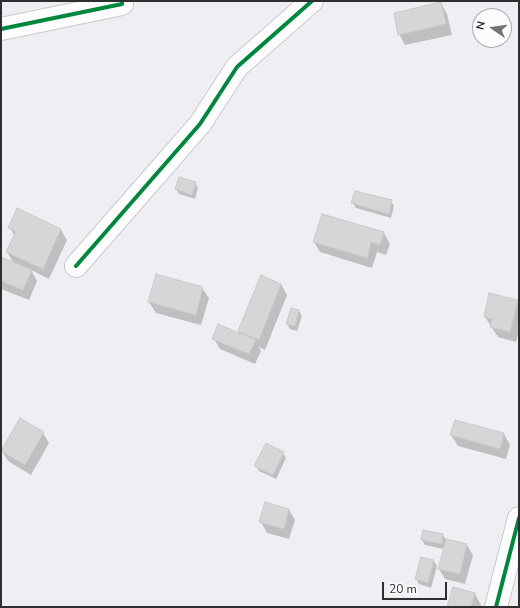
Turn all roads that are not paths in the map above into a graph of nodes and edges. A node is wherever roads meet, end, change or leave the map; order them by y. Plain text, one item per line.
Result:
1 (122, 1) edge
2 (312, 1) edge
3 (1, 29) edge
4 (76, 266) dead end
5 (519, 518) edge
6 (496, 607) edge

1 - 3 street
2 - 4 street
5 - 6 street

